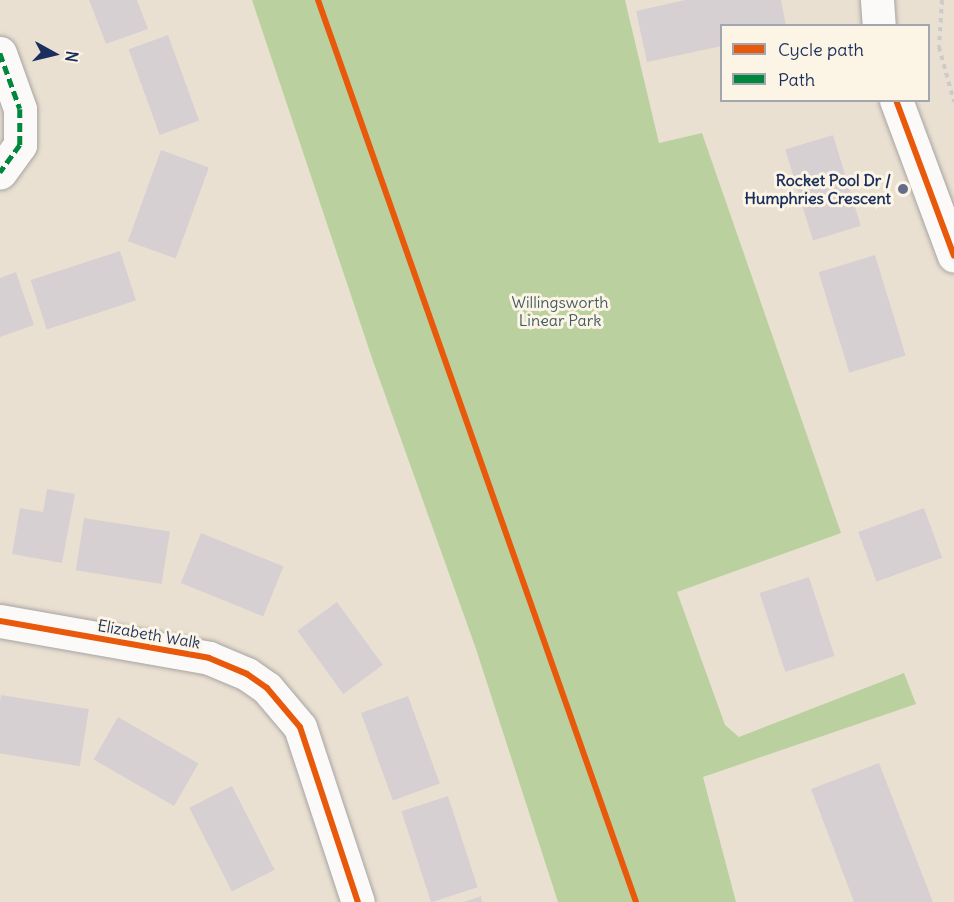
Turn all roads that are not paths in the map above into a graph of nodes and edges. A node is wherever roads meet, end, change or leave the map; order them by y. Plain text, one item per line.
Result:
1 (877, 0) edge
2 (879, 24) edge
3 (0, 54) edge
4 (897, 102) edge
5 (0, 173) edge
6 (954, 256) edge
7 (0, 621) edge
8 (357, 902) edge

1 - 2 street
3 - 5 street
4 - 6 street
7 - 8 street, Elizabeth Walk

